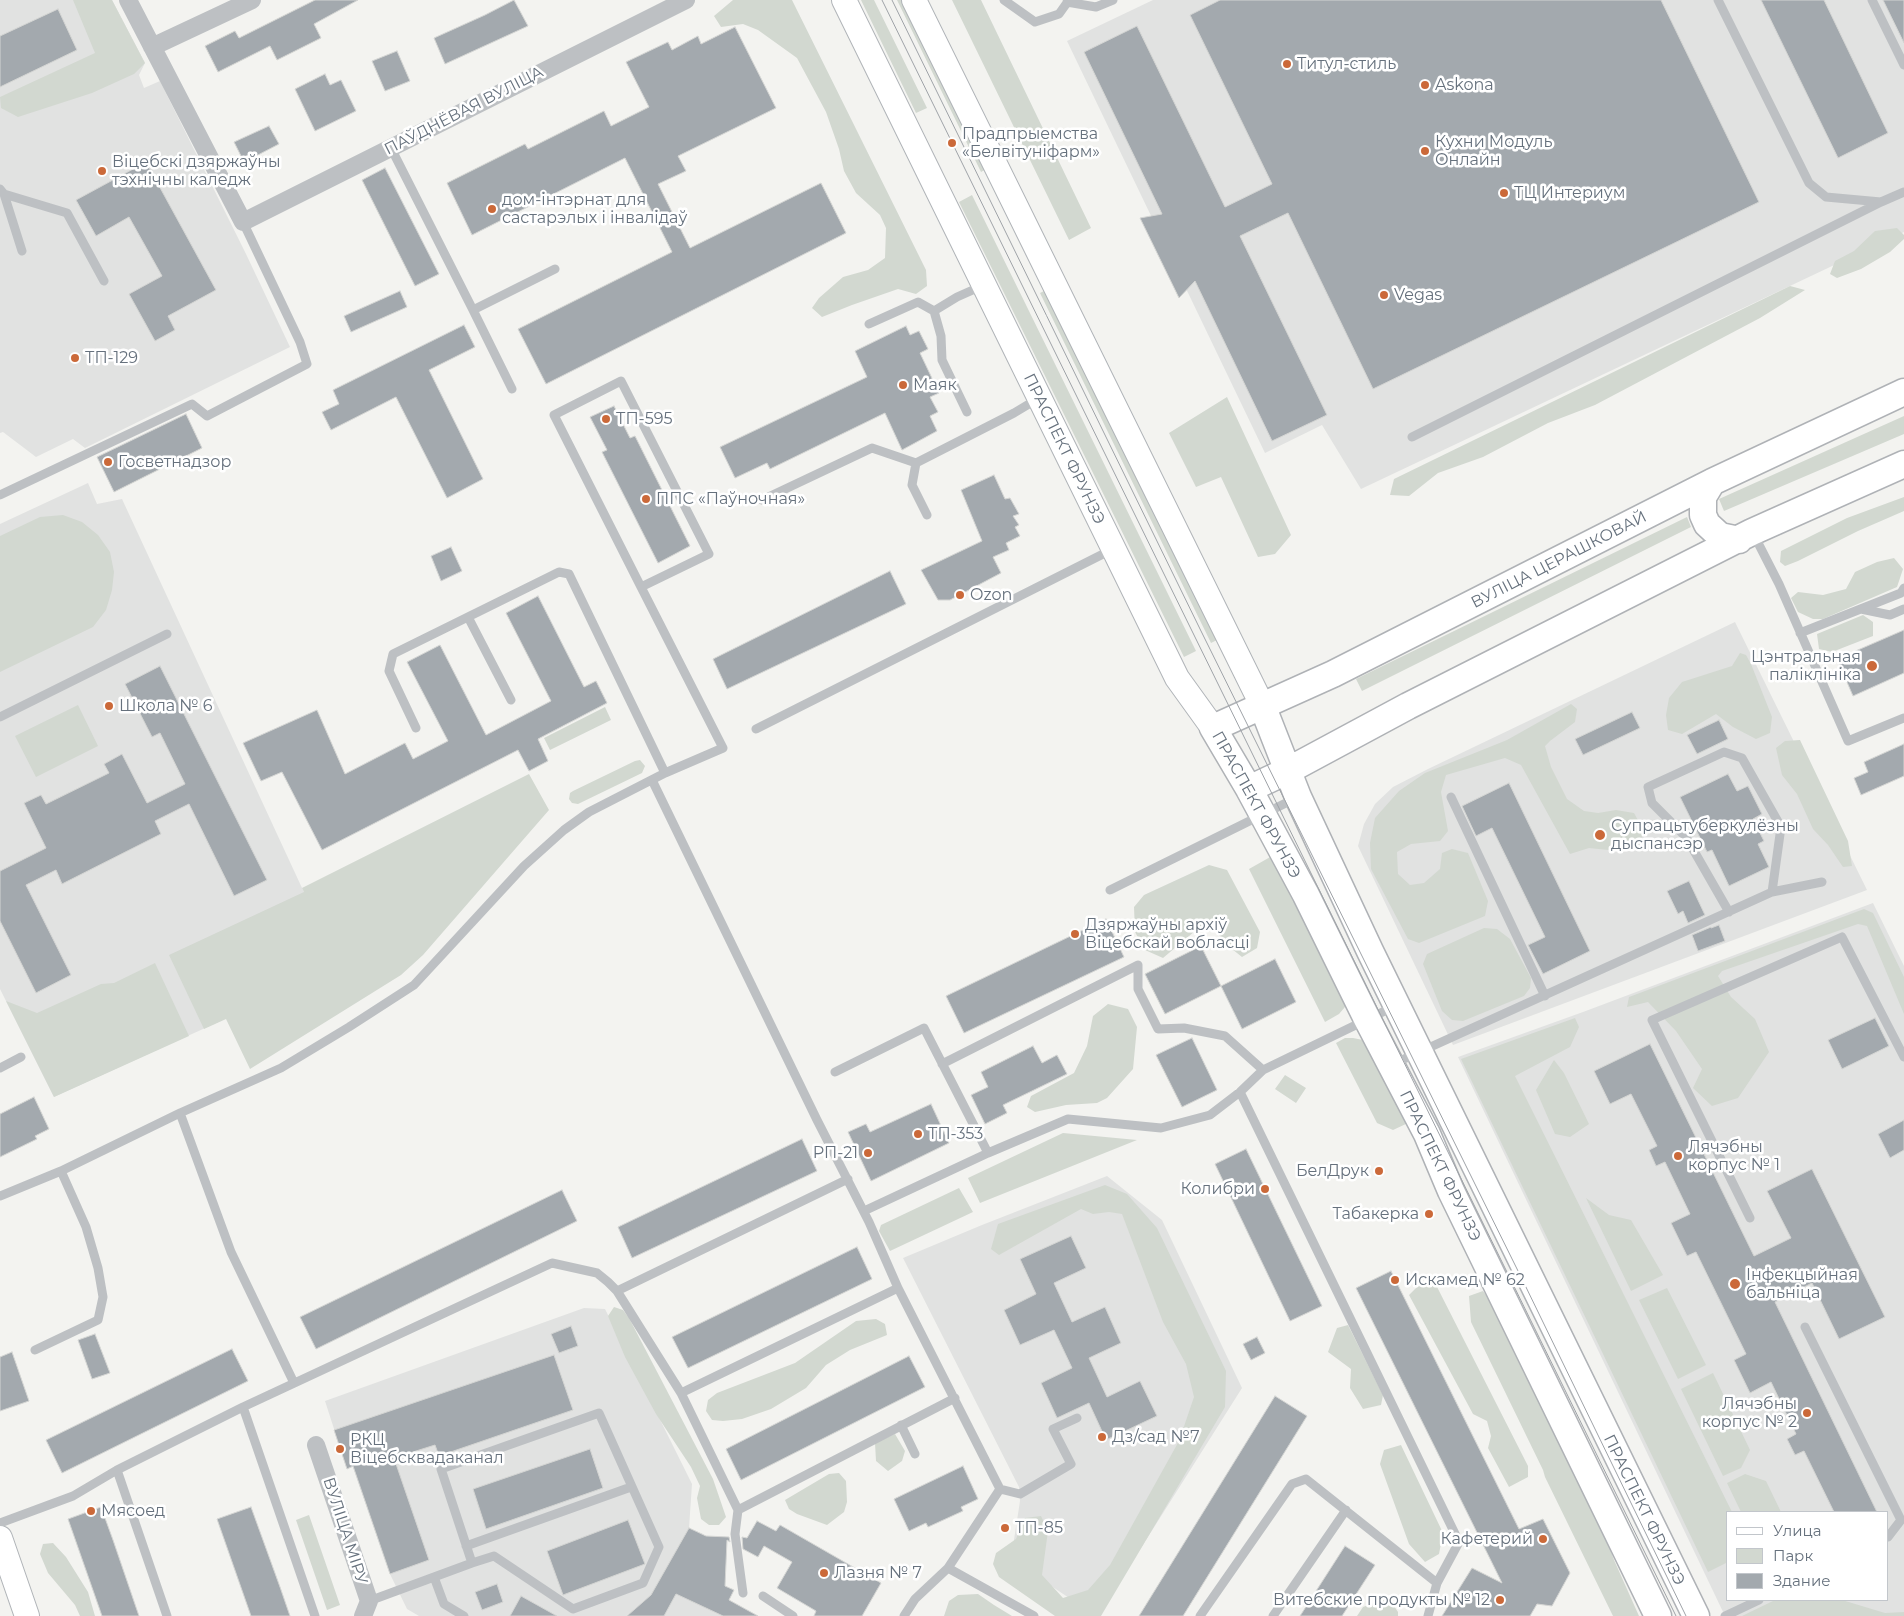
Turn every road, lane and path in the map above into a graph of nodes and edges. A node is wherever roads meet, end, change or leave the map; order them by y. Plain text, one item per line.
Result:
1 (128, 0) edge
2 (252, 0) edge
3 (686, 0) edge
4 (844, 0) edge
5 (914, 0) edge
6 (1004, 0) edge
7 (1113, 0) edge
8 (1718, 0) edge
9 (1872, 0) edge
10 (1068, 1) edge
11 (152, 47) junction
12 (1904, 65) edge
13 (391, 148) junction
14 (2, 192) edge
15 (1904, 192) edge
16 (1881, 202) junction
17 (243, 222) junction
18 (22, 251) dead end
19 (556, 269) dead end
20 (104, 281) dead end
21 (984, 285) junction
22 (473, 310) junction
23 (934, 311) junction
24 (869, 324) dead end
25 (512, 389) dead end
26 (1904, 392) edge
27 (1039, 398) junction
28 (967, 412) dead end
29 (1412, 437) dead end
30 (916, 463) junction
31 (1904, 464) edge
32 (1712, 482) junction
33 (0, 494) edge
34 (762, 500) dead end
35 (927, 515) dead end
36 (1746, 536) junction
37 (1113, 549) junction
38 (641, 587) junction
39 (1904, 588) edge
40 (1861, 609) junction
41 (1904, 609) edge
42 (468, 617) junction
43 (1800, 633) junction
44 (167, 634) dead end
45 (511, 700) dead end
46 (1262, 705) junction
47 (0, 717) edge
48 (1904, 718) edge
49 (416, 728) dead end
50 (1213, 728) junction
51 (756, 729) dead end
52 (1289, 770) junction
53 (665, 774) junction
54 (652, 780) junction
55 (1249, 789) junction
56 (1298, 797) junction
57 (1451, 798) dead end
58 (1263, 814) junction
59 (1822, 882) dead end
60 (1110, 890) dead end
61 (1772, 892) junction
62 (1729, 912) junction
63 (1545, 996) junction
64 (1396, 1006) junction
65 (1367, 1019) junction
66 (1420, 1054) junction
67 (1904, 1056) edge
68 (21, 1057) dead end
69 (942, 1064) junction
70 (1391, 1065) junction
71 (0, 1068) edge
72 (1264, 1070) junction
73 (835, 1072) dead end
74 (1240, 1092) junction
75 (180, 1113) junction
76 (988, 1153) junction
77 (61, 1171) junction
78 (848, 1179) junction
79 (0, 1196) edge
80 (864, 1211) junction
81 (1750, 1218) dead end
82 (898, 1288) junction
83 (617, 1291) junction
84 (1805, 1327) dead end
85 (35, 1350) dead end
86 (294, 1383) junction
87 (681, 1393) junction
88 (955, 1398) junction
89 (242, 1407) junction
90 (1077, 1418) dead end
91 (901, 1425) junction
92 (316, 1445) dead end
93 (915, 1454) dead end
94 (116, 1470) junction
95 (631, 1486) junction
96 (1000, 1489) junction
97 (738, 1510) junction
98 (1346, 1510) junction
99 (0, 1523) edge
100 (1889, 1536) edge
101 (0, 1538) edge
102 (466, 1546) junction
103 (472, 1563) junction
104 (948, 1568) junction
105 (434, 1577) junction
106 (1437, 1583) junction
107 (743, 1593) dead end
108 (763, 1596) dead end
109 (1757, 1601) edge
110 (366, 1609) edge
111 (27, 1616) edge
112 (167, 1616) edge
113 (315, 1616) edge
114 (464, 1616) edge
115 (793, 1616) edge
116 (904, 1616) edge
117 (1034, 1616) edge
118 (1200, 1616) edge
119 (1273, 1616) edge
120 (1428, 1616) edge
121 (1658, 1616) edge
122 (1696, 1616) edge
123 (1725, 1616) edge

1 - 11 street
2 - 11 street
3 - 13 street, ПАЎДНЁВАЯ ВУЛІЦА
4 - 21 main road, ПРАСПЕКТ ФРУНЗЭ
5 - 46 main road, ПРАСПЕКТ ФРУНЗЭ
6 - 10 lane
7 - 10 lane
8 - 16 lane
9 - 12 lane
11 - 17 street
13 - 17 street, ПАЎДНЁВАЯ ВУЛІЦА
13 - 22 lane
14 - 18 lane
14 - 20 lane
15 - 16 lane
16 - 29 lane
17 - 33 lane
19 - 22 lane
21 - 23 lane
21 - 27 main road, ПРАСПЕКТ ФРУНЗЭ
22 - 25 lane
23 - 24 lane
23 - 28 lane
26 - 32 main road, ВУЛІЦА ЦЕРАШКОВАЙ
27 - 30 lane
27 - 37 main road, ПРАСПЕКТ ФРУНЗЭ
30 - 34 lane
30 - 35 lane
31 - 36 main road
32 - 36 main road
32 - 46 main road, ВУЛІЦА ЦЕРАШКОВАЙ
36 - 43 lane
36 - 52 main road
37 - 50 main road, ПРАСПЕКТ ФРУНЗЭ
37 - 51 lane
38 - 38 lane
38 - 53 lane
39 - 40 lane
40 - 41 lane
40 - 43 lane
42 - 45 lane
42 - 49 lane
42 - 53 lane
43 - 48 lane
44 - 47 lane
46 - 50 main road, ВУЛІЦА ЦЕРАШКОВАЙ
46 - 52 main road, ПРАСПЕКТ ФРУНЗЭ
50 - 55 main road, ПРАСПЕКТ ФРУНЗЭ
52 - 55 main road
52 - 56 main road, ПРАСПЕКТ ФРУНЗЭ
53 - 54 lane
54 - 75 lane
54 - 78 lane
55 - 58 main road, ПРАСПЕКТ ФРУНЗЭ
56 - 58 lane
56 - 64 main road, ПРАСПЕКТ ФРУНЗЭ
57 - 63 lane
58 - 60 lane
58 - 65 main road, ПРАСПЕКТ ФРУНЗЭ
59 - 61 lane
61 - 62 lane
61 - 62 lane
62 - 63 lane
63 - 66 lane
64 - 65 lane
64 - 66 main road, ПРАСПЕКТ ФРУНЗЭ
65 - 70 main road, ПРАСПЕКТ ФРУНЗЭ
65 - 72 lane
66 - 70 lane
66 - 122 main road, ПРАСПЕКТ ФРУНЗЭ
67 - 81 lane
68 - 71 lane
69 - 72 lane
69 - 73 lane
69 - 76 lane
70 - 121 main road, ПРАСПЕКТ ФРУНЗЭ
72 - 74 lane
74 - 76 lane
74 - 106 lane
75 - 77 lane
75 - 86 lane
76 - 80 lane
77 - 79 lane
77 - 85 lane
78 - 80 lane
78 - 83 lane
80 - 82 lane
82 - 87 lane
82 - 88 lane
83 - 86 lane
83 - 87 lane
84 - 100 lane
86 - 89 lane
87 - 97 lane
88 - 91 lane
88 - 96 lane
89 - 94 lane
89 - 113 lane
90 - 96 lane
91 - 93 lane
91 - 97 lane
92 - 110 street, ВУЛІЦА МІРУ
94 - 99 lane
94 - 112 lane
95 - 102 lane
95 - 102 lane
95 - 103 lane
96 - 104 lane
97 - 107 lane
98 - 106 lane
98 - 118 lane
98 - 119 lane
101 - 111 main road
102 - 103 lane
103 - 105 lane
104 - 116 lane
104 - 117 lane
105 - 110 lane
105 - 114 lane
106 - 120 lane
108 - 115 lane
109 - 123 lane

